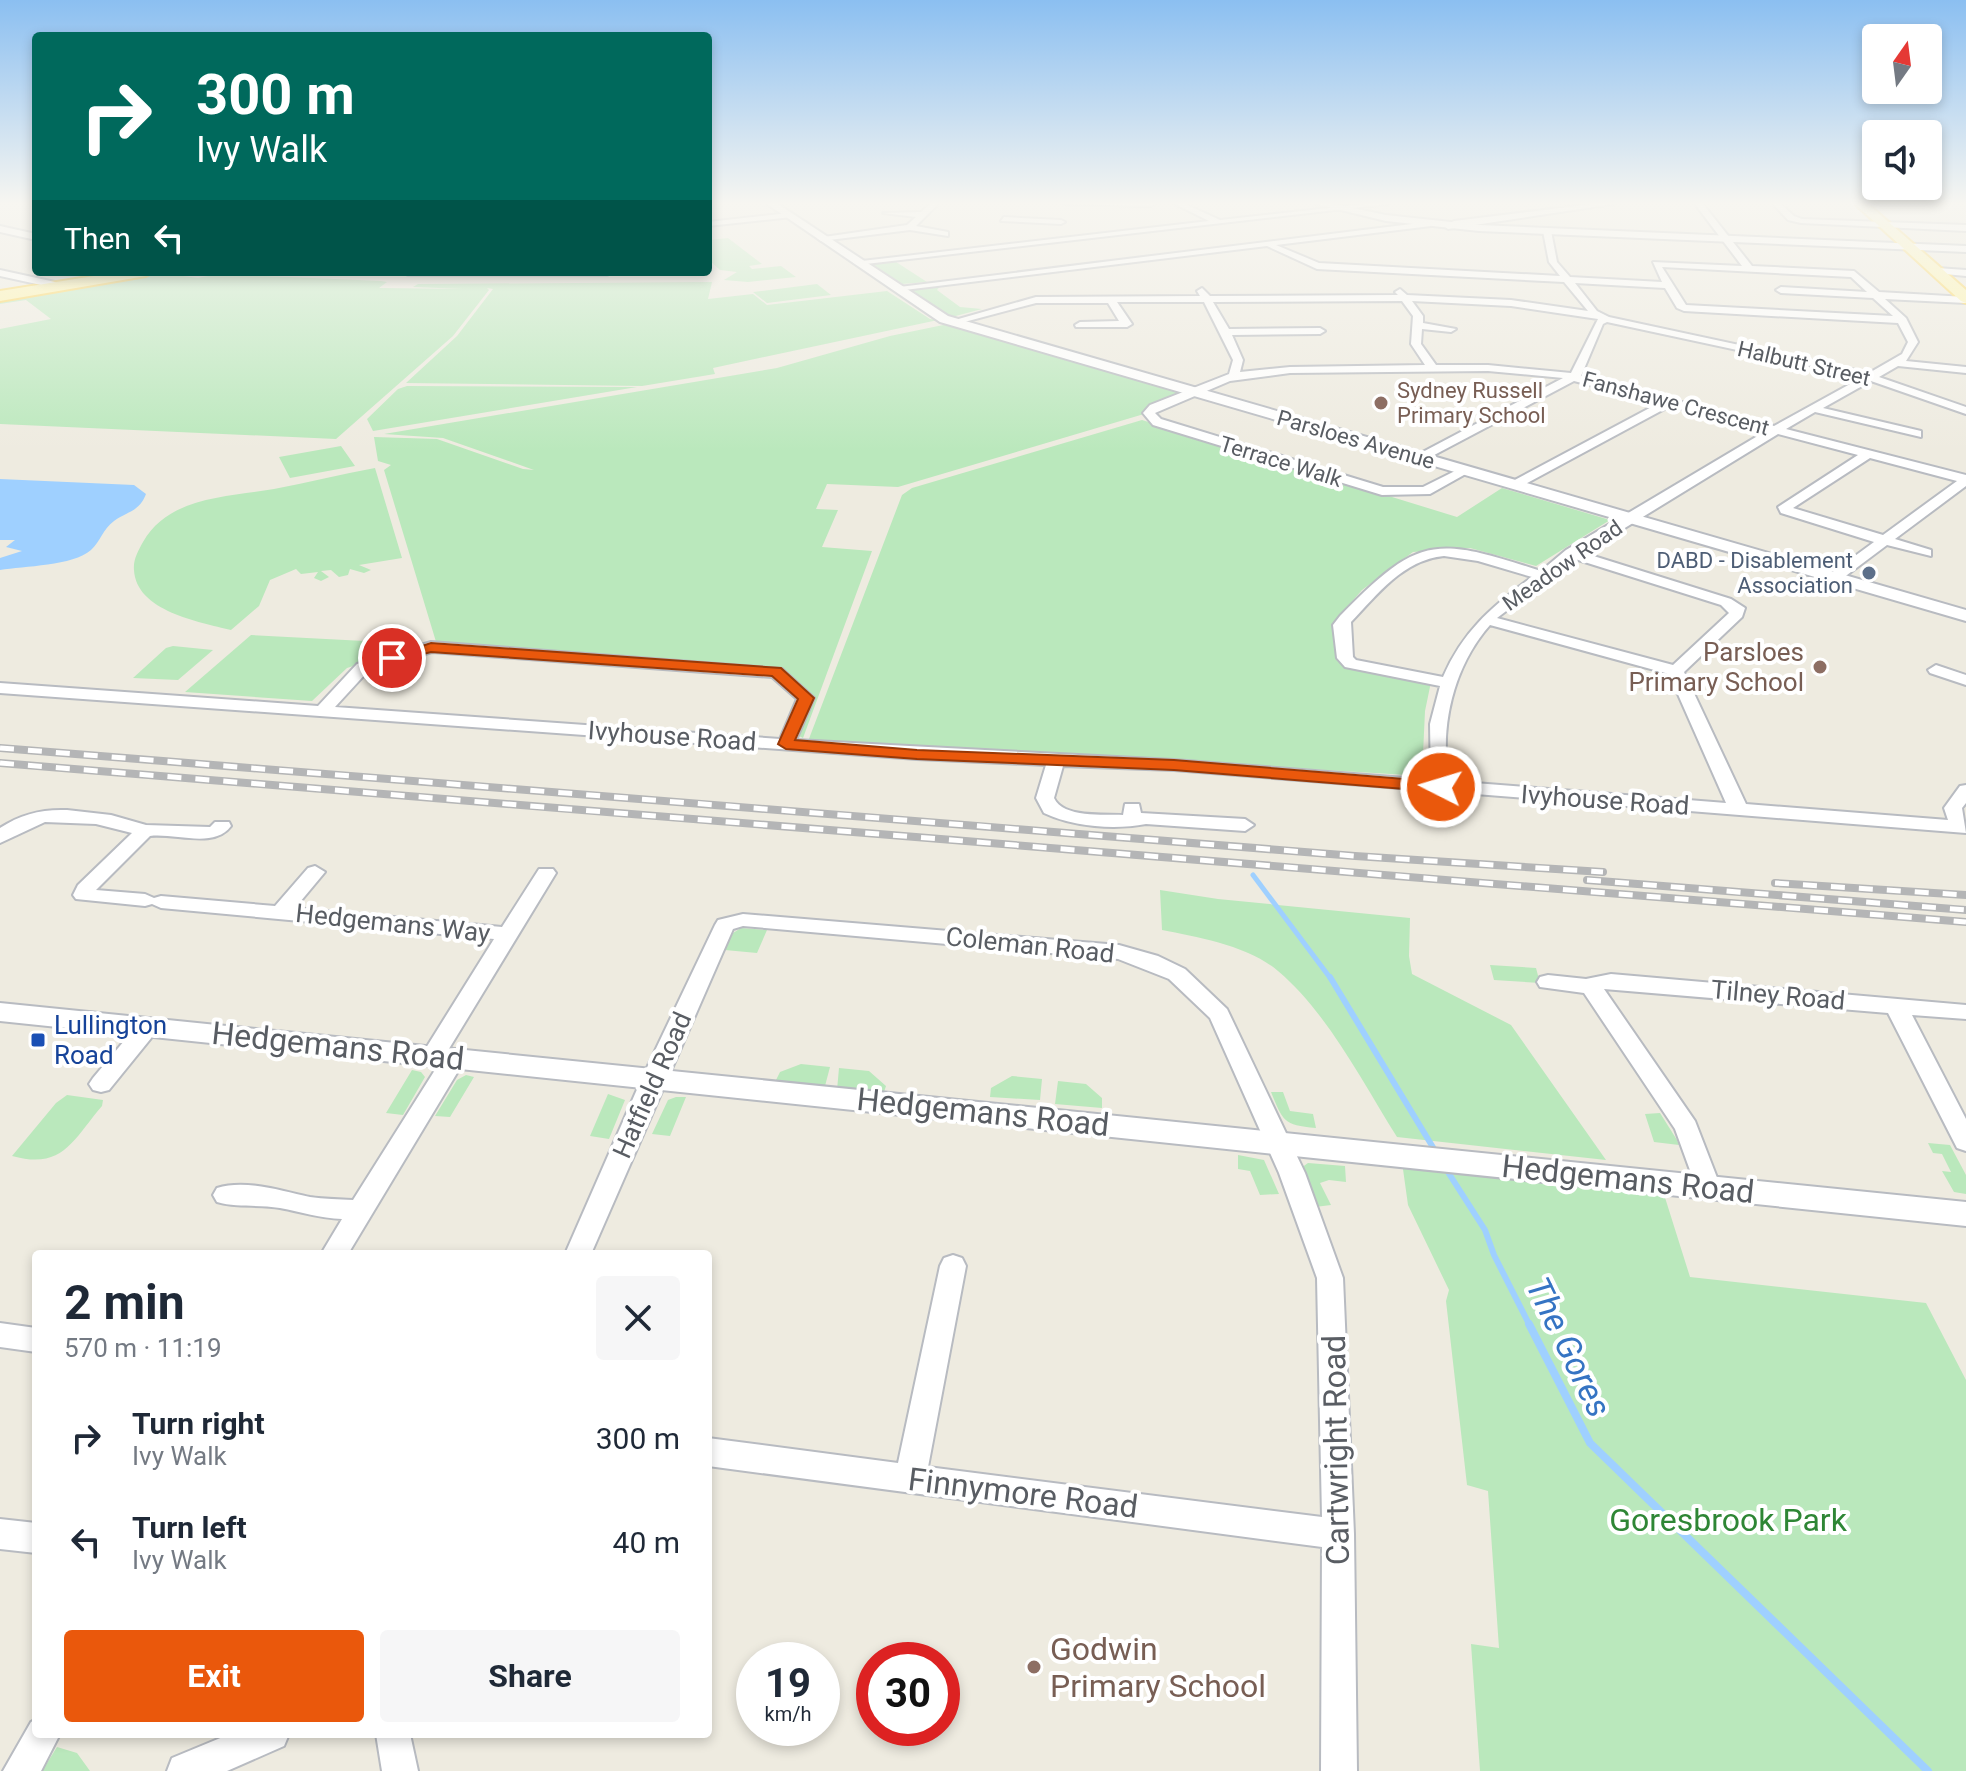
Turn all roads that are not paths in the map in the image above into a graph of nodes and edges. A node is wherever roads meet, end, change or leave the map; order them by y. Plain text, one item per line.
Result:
1 (46, 287) edge
2 (53, 287) edge
3 (909, 287) edge
4 (1036, 287) edge
5 (1200, 287) edge
6 (1395, 287) edge
7 (1574, 287) edge
8 (1667, 287) edge
9 (1868, 287) edge
10 (896, 288) joint
11 (1781, 290) dead end
12 (0, 295) edge
13 (1877, 295) junction
14 (1404, 298) junction
15 (1112, 299) junction
16 (1206, 299) junction
17 (1966, 299) edge
18 (1032, 300) junction
19 (1603, 318) junction
20 (1902, 320) junction
21 (1312, 321) dead end
22 (953, 322) junction
23 (1080, 325) dead end
24 (1419, 326) junction
25 (1451, 329) dead end
26 (1226, 332) junction
27 (1896, 363) junction
28 (1432, 368) junction
29 (1966, 370) edge
30 (1236, 376) junction
31 (1575, 376) junction
32 (1870, 377) junction
33 (1192, 392) junction
34 (1951, 393) dead end
35 (1924, 395) junction
36 (1671, 401) junction
37 (1815, 409) junction
38 (1966, 411) edge
39 (1779, 430) junction
40 (1917, 434) dead end
41 (1869, 453) junction
42 (1421, 458) junction
43 (1465, 471) junction
44 (1966, 479) edge
45 (1516, 485) junction
46 (1628, 518) junction
47 (1882, 540) junction
48 (1571, 553) junction
49 (1926, 553) dead end
50 (1542, 576) junction
51 (1834, 578) junction
52 (1966, 616) edge
53 (1487, 620) junction
54 (1936, 670) dead end
55 (1676, 671) junction
56 (1966, 680) edge
57 (1449, 683) junction
58 (0, 688) edge
59 (323, 710) junction
60 (786, 744) junction
61 (1056, 760) junction
62 (1441, 787) junction
63 (1966, 790) edge
64 (1739, 810) junction
65 (1245, 825) dead end
66 (222, 826) dead end
67 (1963, 827) edge
68 (144, 831) junction
69 (0, 837) edge
70 (315, 872) dead end
71 (546, 873) dead end
72 (281, 912) junction
73 (732, 922) joint
74 (506, 934) junction
75 (1548, 982) dead end
76 (1592, 987) junction
77 (1896, 1006) junction
78 (0, 1012) edge
79 (1966, 1012) edge
80 (148, 1027) junction
81 (443, 1057) junction
82 (654, 1078) junction
83 (101, 1084) dead end
84 (1275, 1141) junction
85 (1966, 1142) edge
86 (1708, 1188) junction
87 (226, 1195) dead end
88 (360, 1211) junction
89 (1966, 1214) edge
90 (336, 1250) edge
91 (580, 1250) edge
92 (953, 1266) dead end
93 (0, 1335) edge
94 (32, 1339) edge
95 (712, 1453) edge
96 (910, 1479) junction
97 (0, 1534) edge
98 (1338, 1534) junction
99 (32, 1538) edge
100 (41, 1738) edge
101 (263, 1738) edge
102 (394, 1738) edge
103 (21, 1771) edge
104 (185, 1771) edge
105 (400, 1771) edge
106 (1339, 1771) edge

1 - 12 main road
2 - 12 main road
3 - 10 street
4 - 18 street
5 - 16 street
6 - 14 street
7 - 19 street
8 - 20 street
9 - 13 street
10 - 22 street, Parsloes Avenue
11 - 13 street
13 - 17 street
13 - 20 street
14 - 16 street, Halbutt Street
14 - 19 street, Halbutt Street
14 - 24 street
15 - 16 street, Halbutt Street
15 - 18 street, Halbutt Street
15 - 23 street
16 - 26 street
18 - 22 street, Halbutt Street
19 - 31 street
19 - 32 street, Halbutt Street
20 - 27 street
21 - 26 street
22 - 33 street, Parsloes Avenue
24 - 25 street
24 - 28 street
26 - 30 street
27 - 29 street
27 - 32 street, Meadow Road
28 - 30 street, Fanshawe Crescent
28 - 31 street, Fanshawe Crescent
30 - 33 street, Fanshawe Crescent
31 - 36 street, Fanshawe Crescent
31 - 42 street
32 - 35 street, Halbutt Street
32 - 37 street, Meadow Road
33 - 42 street, Parsloes Avenue
33 - 43 street, Terrace Walk
34 - 35 street
35 - 38 street, Halbutt Street
36 - 39 street, Fanshawe Crescent
36 - 45 street
37 - 39 street, Meadow Road
37 - 40 street
39 - 41 street, Fanshawe Crescent
39 - 46 street, Meadow Road
41 - 44 street, Fanshawe Crescent
41 - 47 street
42 - 43 street, Parsloes Avenue
43 - 45 street, Parsloes Avenue
44 - 47 street
45 - 46 street, Parsloes Avenue
46 - 48 street, Meadow Road
46 - 51 street, Parsloes Avenue
47 - 49 street
47 - 51 street
48 - 50 street, Meadow Road
48 - 55 street
50 - 53 street, Meadow Road
50 - 57 street
51 - 52 street, Parsloes Avenue
53 - 55 street
53 - 57 street, Meadow Road
54 - 56 street
55 - 64 street
57 - 62 street, Meadow Road
58 - 59 street, Ivyhouse Road
59 - 60 street, Ivyhouse Road
59 - 60 street
60 - 61 street, Ivyhouse Road
61 - 62 street, Ivyhouse Road
61 - 65 street
62 - 64 street, Ivyhouse Road
63 - 67 street
64 - 67 street, Ivyhouse Road
66 - 68 street
68 - 69 street
68 - 72 street, Hedgemans Way
70 - 72 street, Hedgemans Way
71 - 74 street, Hedgemans Way
72 - 74 street, Hedgemans Way
73 - 82 street, Hatfield Road
73 - 84 street, Coleman Road
74 - 81 street, Hedgemans Way
75 - 76 street, Tilney Road
76 - 77 street, Tilney Road
76 - 86 street
77 - 79 street, Tilney Road
77 - 85 street
78 - 80 street, Hedgemans Road
80 - 81 street, Hedgemans Road
80 - 83 street
81 - 82 street, Hedgemans Road
81 - 88 street, Hedgemans Way
82 - 84 street, Hedgemans Road
82 - 91 street, Hatfield Road
84 - 86 street, Hedgemans Road
84 - 98 street, Cartwright Road
86 - 89 street, Hedgemans Road
87 - 88 street
88 - 90 street, Hedgemans Way
92 - 96 street
93 - 94 street
95 - 96 street, Finnymore Road
96 - 98 street, Finnymore Road
97 - 99 street
98 - 106 street, Cartwright Road
100 - 103 street
101 - 104 street
102 - 105 street

